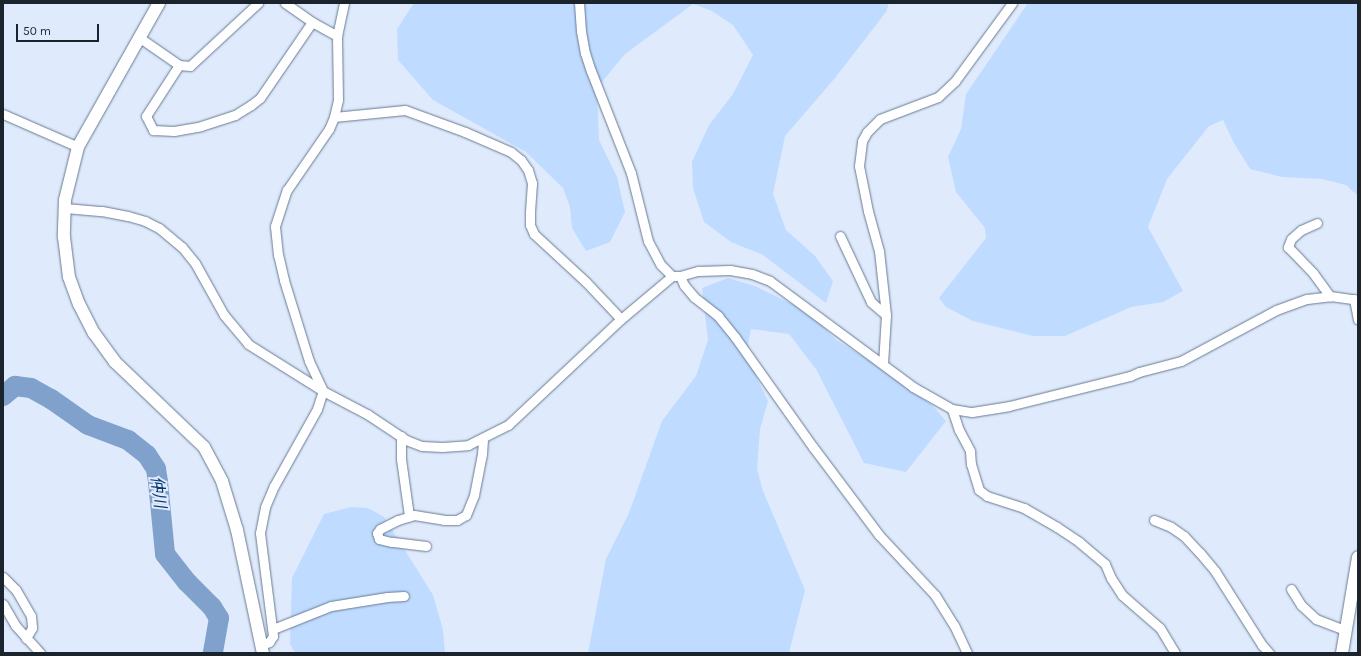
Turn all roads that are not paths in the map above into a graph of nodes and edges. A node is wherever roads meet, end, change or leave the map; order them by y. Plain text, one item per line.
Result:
1 (159, 3) edge
2 (258, 3) edge
3 (285, 3) edge
4 (344, 3) edge
5 (578, 3) edge
6 (1012, 3) edge
7 (312, 22) junction
8 (337, 36) junction
9 (140, 38) junction
10 (180, 65) junction
11 (3, 114) edge
12 (334, 117) junction
13 (78, 147) junction
14 (64, 208) junction
15 (1317, 223) dead end
16 (840, 236) dead end
17 (676, 276) junction
18 (1330, 296) junction
19 (1356, 300) edge
20 (886, 315) junction
21 (621, 319) junction
22 (1358, 320) edge
23 (883, 364) junction
24 (324, 391) junction
25 (952, 409) junction
26 (401, 436) junction
27 (483, 438) junction
28 (409, 516) junction
29 (1154, 520) dead end
30 (426, 546) dead end
31 (1358, 557) edge
32 (1356, 574) edge
33 (3, 577) edge
34 (1291, 589) dead end
35 (404, 596) dead end
36 (3, 604) edge
37 (273, 629) junction
38 (1345, 630) junction
39 (26, 638) junction
40 (262, 649) edge
41 (40, 653) edge
42 (967, 653) edge
43 (1175, 653) edge
44 (1269, 653) edge
45 (1342, 653) edge

1 - 9 street
2 - 10 street
3 - 7 street
4 - 8 street
5 - 17 street
6 - 20 street
7 - 8 street
7 - 10 street
8 - 12 street
9 - 10 street
9 - 13 street
11 - 13 street
12 - 21 street
12 - 24 street
13 - 14 street
14 - 24 street
14 - 40 street
15 - 18 street
16 - 20 street
17 - 21 street
17 - 23 street
17 - 42 street
18 - 19 street
18 - 25 street
19 - 22 street
20 - 23 street
21 - 27 street
23 - 25 street
24 - 26 street
24 - 37 street
25 - 43 street
26 - 27 street
26 - 28 street
27 - 28 street
28 - 30 street
29 - 44 street
31 - 32 street
32 - 38 street
33 - 39 street
34 - 38 street
35 - 37 street
36 - 39 street
37 - 40 street
38 - 45 street
39 - 41 street

